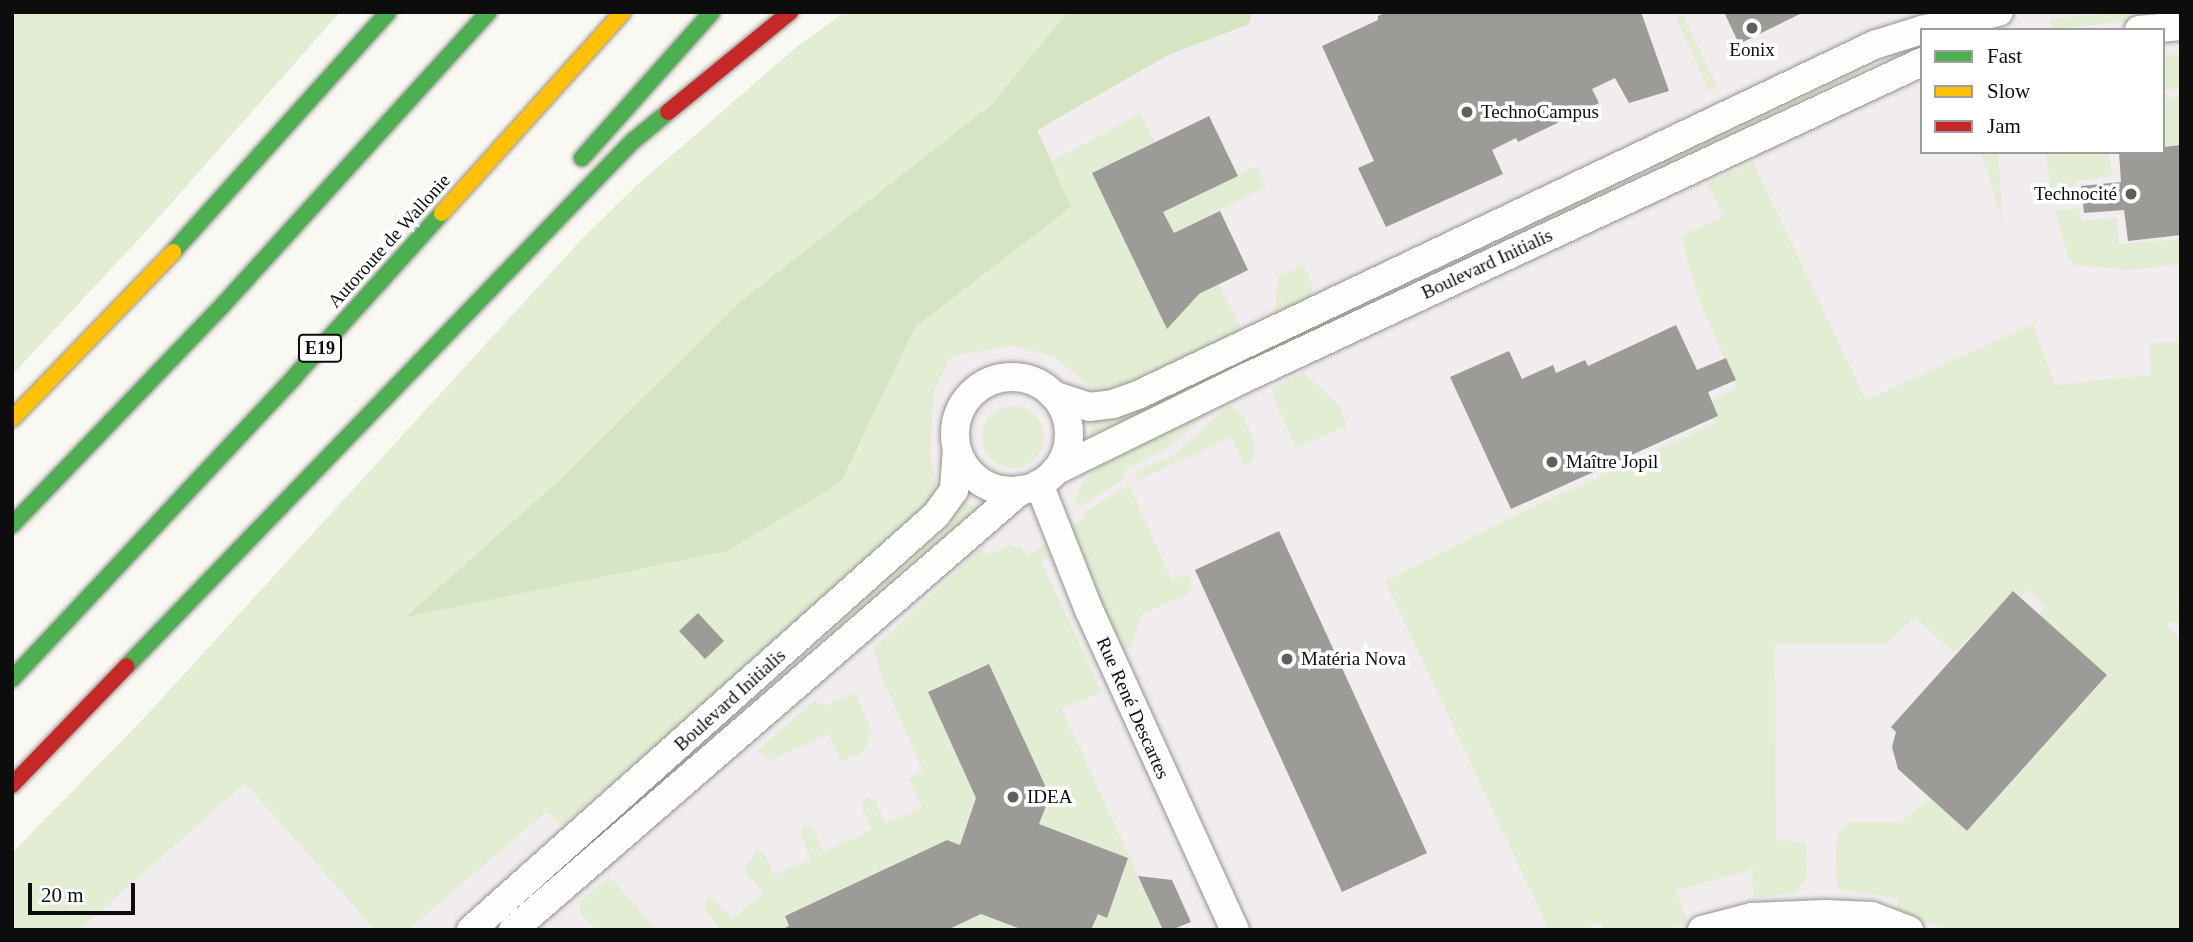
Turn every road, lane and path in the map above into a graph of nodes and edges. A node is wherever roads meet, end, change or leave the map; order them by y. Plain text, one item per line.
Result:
1 (387, 12) edge
2 (489, 12) edge
3 (623, 12) edge
4 (712, 12) edge
5 (790, 12) edge
6 (1999, 12) edge
7 (2181, 26) edge
8 (1931, 28) edge
9 (2160, 28) edge
10 (1920, 31) edge
11 (1920, 63) edge
12 (567, 175) dead end
13 (480, 277) dead end
14 (422, 360) junction
15 (1054, 395) junction
16 (12, 419) edge
17 (957, 452) junction
18 (1038, 482) junction
19 (12, 525) edge
20 (12, 679) edge
21 (12, 785) edge
22 (566, 846) junction
23 (584, 868) junction
24 (471, 930) edge
25 (513, 930) edge
26 (1235, 930) edge
27 (1702, 930) edge
28 (1909, 930) edge

1 - 16 highway
2 - 19 highway
3 - 20 highway, Autoroute de Wallonie / E19
4 - 12 highway
5 - 14 highway
6 - 8 street, Boulevard Initialis
7 - 9 street
10 - 15 street, Boulevard Initialis
11 - 18 street, Boulevard Initialis
13 - 14 highway
14 - 21 highway
15 - 17 street, Boulevard Initialis
15 - 18 street, Boulevard Initialis
17 - 18 street
17 - 22 street, Boulevard Initialis
18 - 23 street, Boulevard Initialis
18 - 26 street, Rue René Descartes
22 - 23 street
22 - 24 street, Boulevard Initialis
23 - 25 street, Boulevard Initialis
27 - 28 street

